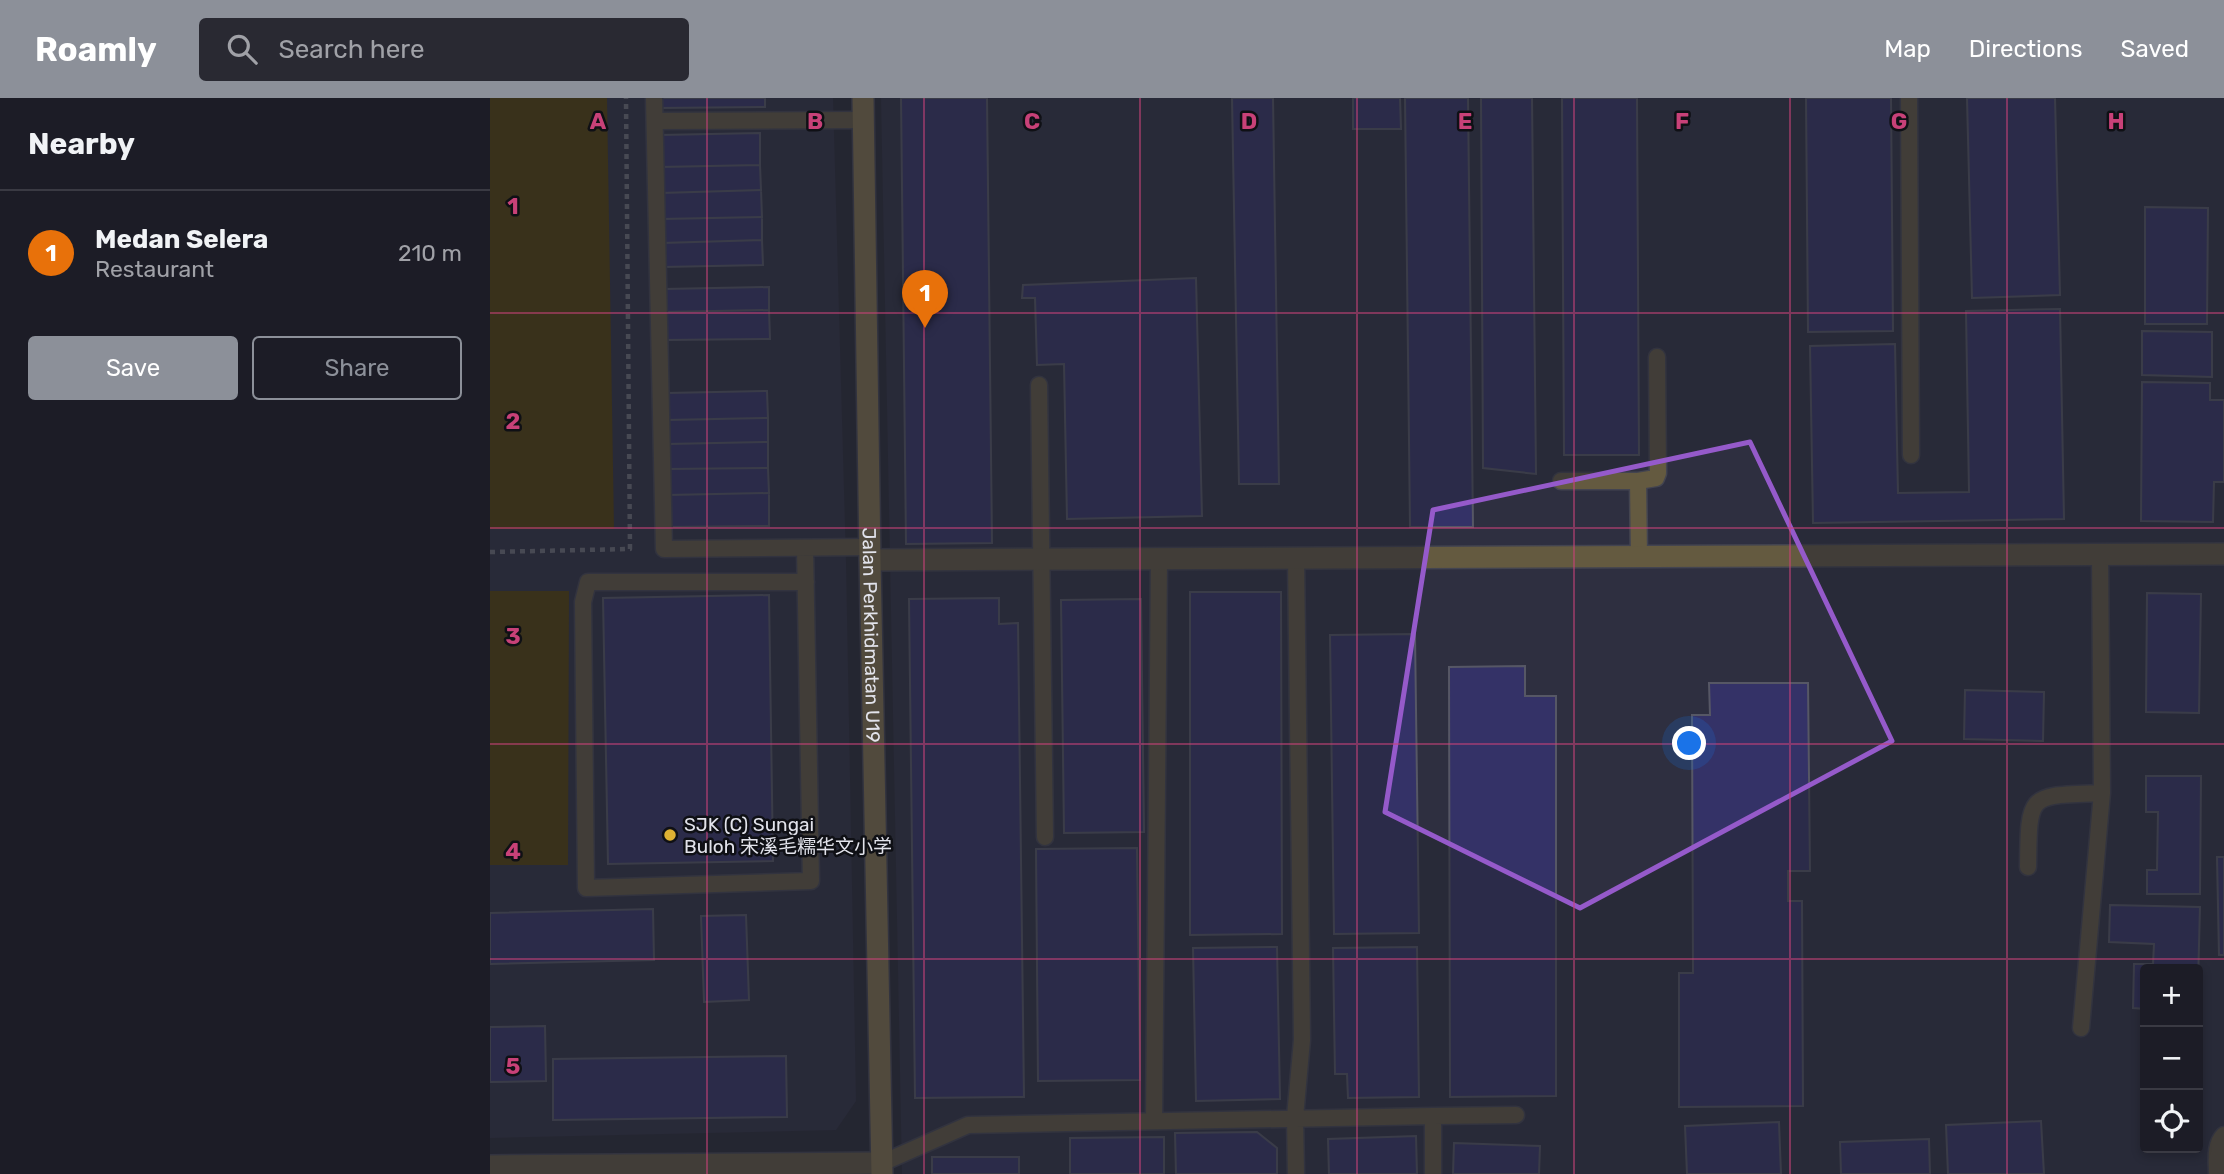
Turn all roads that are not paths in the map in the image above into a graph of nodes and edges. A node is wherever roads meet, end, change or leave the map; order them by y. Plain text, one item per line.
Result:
1 (654, 98) edge
2 (863, 98) edge
3 (1909, 98) edge
4 (863, 120) junction
5 (655, 121) junction
6 (1657, 357) dead end
7 (1039, 384) dead end
8 (1911, 455) dead end
9 (1561, 481) dead end
10 (1638, 481) junction
11 (805, 548) junction
12 (869, 554) junction
13 (2099, 554) junction
14 (2224, 554) edge
15 (1639, 556) junction
16 (1296, 558) junction
17 (1042, 559) junction
18 (1159, 559) junction
19 (806, 582) junction
20 (2102, 793) junction
21 (1045, 837) dead end
22 (2028, 867) dead end
23 (2081, 1028) dead end
24 (1516, 1115) dead end
25 (1433, 1116) junction
26 (1294, 1117) junction
27 (1154, 1121) junction
28 (2224, 1135) edge
29 (490, 1166) edge
30 (882, 1168) edge
31 (1296, 1174) edge
32 (1433, 1174) edge
33 (2217, 1174) edge

1 - 5 lane
2 - 4 street, Jalan Perkhidmatan U19
3 - 8 lane
4 - 5 lane
4 - 12 street, Jalan Perkhidmatan U19
5 - 11 lane
6 - 10 lane
7 - 17 lane
9 - 10 lane
10 - 15 lane
11 - 12 lane
11 - 19 lane
12 - 17 street
12 - 30 street, Jalan Perkhidmatan U19
13 - 14 street
13 - 15 street
13 - 20 lane
15 - 16 street
16 - 18 street
16 - 26 lane
17 - 18 street
17 - 21 lane
18 - 27 lane
19 - 19 lane
20 - 22 lane
20 - 23 lane
24 - 25 lane
25 - 26 lane
25 - 32 lane
26 - 27 lane
26 - 31 lane
27 - 30 lane
28 - 33 lane
29 - 30 street

